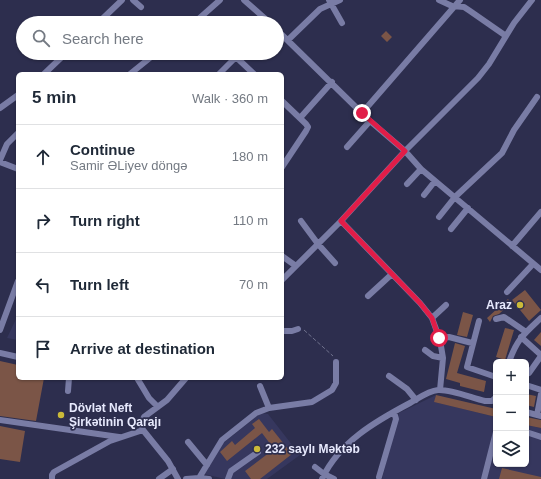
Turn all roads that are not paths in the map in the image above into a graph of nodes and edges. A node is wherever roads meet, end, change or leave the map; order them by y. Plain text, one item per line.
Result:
1 (122, 0) edge
2 (133, 0) edge
3 (220, 0) edge
4 (244, 0) edge
5 (340, 0) edge
6 (439, 0) edge
7 (460, 0) edge
8 (532, 0) edge
9 (330, 2) edge
10 (456, 6) junction
11 (141, 8) dead end
12 (105, 16) edge
13 (202, 16) edge
14 (261, 16) edge
15 (342, 23) dead end
16 (284, 36) edge
17 (506, 36) junction
18 (288, 40) junction
19 (59, 60) edge
20 (147, 60) edge
21 (233, 60) edge
22 (242, 60) edge
23 (46, 72) edge
24 (132, 72) edge
25 (221, 72) edge
26 (252, 72) edge
27 (332, 82) junction
28 (16, 96) edge
29 (536, 97) dead end
30 (284, 103) edge
31 (0, 108) edge
32 (362, 113) junction
33 (300, 118) junction
34 (370, 121) junction
35 (16, 135) edge
36 (347, 147) dead end
37 (405, 151) junction
38 (0, 161) edge
39 (284, 164) edge
40 (16, 167) edge
41 (421, 169) junction
42 (435, 181) junction
43 (408, 184) dead end
44 (424, 195) dead end
45 (455, 197) junction
46 (468, 208) junction
47 (541, 212) edge
48 (438, 218) dead end
49 (302, 221) dead end
50 (341, 221) junction
51 (451, 229) dead end
52 (318, 244) junction
53 (512, 246) junction
54 (284, 257) edge
55 (335, 263) dead end
56 (533, 264) junction
57 (296, 266) junction
58 (541, 270) edge
59 (392, 274) junction
60 (284, 278) edge
61 (16, 286) edge
62 (507, 292) dead end
63 (368, 296) dead end
64 (446, 305) dead end
65 (432, 318) junction
66 (541, 318) edge
67 (496, 319) dead end
68 (479, 321) dead end
69 (298, 329) road end
70 (0, 330) edge
71 (284, 331) edge
72 (526, 332) junction
73 (521, 337) junction
74 (439, 338) junction
75 (472, 343) junction
76 (425, 350) dead end
77 (0, 353) edge
78 (541, 355) edge
79 (16, 357) edge
80 (443, 358) junction
81 (510, 359) edge
82 (336, 362) road end
83 (529, 373) dead end
84 (389, 376) dead end
85 (493, 376) edge
86 (69, 380) edge
87 (138, 380) edge
88 (184, 380) edge
89 (260, 386) dead end
90 (529, 386) edge
91 (440, 390) junction
92 (541, 390) edge
93 (68, 392) dead end
94 (541, 394) edge
95 (416, 400) junction
96 (493, 400) edge
97 (158, 407) junction
98 (269, 408) junction
99 (394, 412) junction
100 (529, 413) edge
101 (539, 416) edge
102 (0, 420) edge
103 (143, 430) junction
104 (529, 433) edge
105 (120, 437) junction
106 (541, 437) edge
107 (188, 442) dead end
108 (493, 444) edge
109 (258, 452) dead end
110 (207, 465) junction
111 (315, 467) dead end
112 (173, 469) junction
113 (323, 477) edge
114 (379, 477) dead end
115 (199, 478) junction
116 (52, 479) edge
117 (159, 479) edge
118 (178, 479) edge
119 (186, 479) edge
120 (209, 479) edge
121 (228, 479) edge
122 (334, 479) edge
123 (484, 479) edge

1 - 12 street
2 - 11 street
3 - 13 street
4 - 14 street
5 - 9 street
6 - 10 street
7 - 10 street
8 - 17 street
9 - 15 street
9 - 18 street
10 - 17 street
10 - 32 street
16 - 18 street
17 - 37 street
18 - 27 street
19 - 23 street
20 - 24 street
21 - 25 street
22 - 26 street
27 - 32 street
27 - 33 street
28 - 31 street
29 - 45 street
30 - 33 street
32 - 34 street
33 - 39 street
34 - 36 street
34 - 37 street
35 - 38 street
37 - 41 street
37 - 50 street
38 - 40 street
41 - 42 street
41 - 43 street
42 - 44 street
42 - 45 street
45 - 46 street
45 - 48 street
46 - 51 street
46 - 53 street
47 - 53 street
49 - 52 street
50 - 52 street
50 - 59 street
52 - 55 street
52 - 57 street
53 - 56 street
54 - 57 street
56 - 58 street
56 - 62 street
57 - 60 street
59 - 63 street
59 - 65 street
61 - 70 street
64 - 65 street
65 - 74 street
66 - 72 street
67 - 72 street
68 - 75 street
69 - 71 street
72 - 73 street
73 - 78 street
73 - 81 street
74 - 75 street
74 - 80 street
75 - 85 street
76 - 80 street
77 - 79 street
78 - 83 street
80 - 91 street
82 - 98 street
84 - 95 street
86 - 93 street
87 - 97 street
88 - 97 street
89 - 98 street
90 - 92 street
91 - 95 street
91 - 96 street
94 - 101 street
95 - 99 street
97 - 103 street
98 - 110 street
99 - 113 street
99 - 114 street
100 - 101 street
102 - 105 street
103 - 105 street
103 - 112 street
104 - 106 street
105 - 116 street
107 - 110 street
108 - 123 street
109 - 121 street
110 - 115 street
111 - 113 street
112 - 117 street
112 - 118 street
113 - 122 street
115 - 119 street
115 - 120 street

